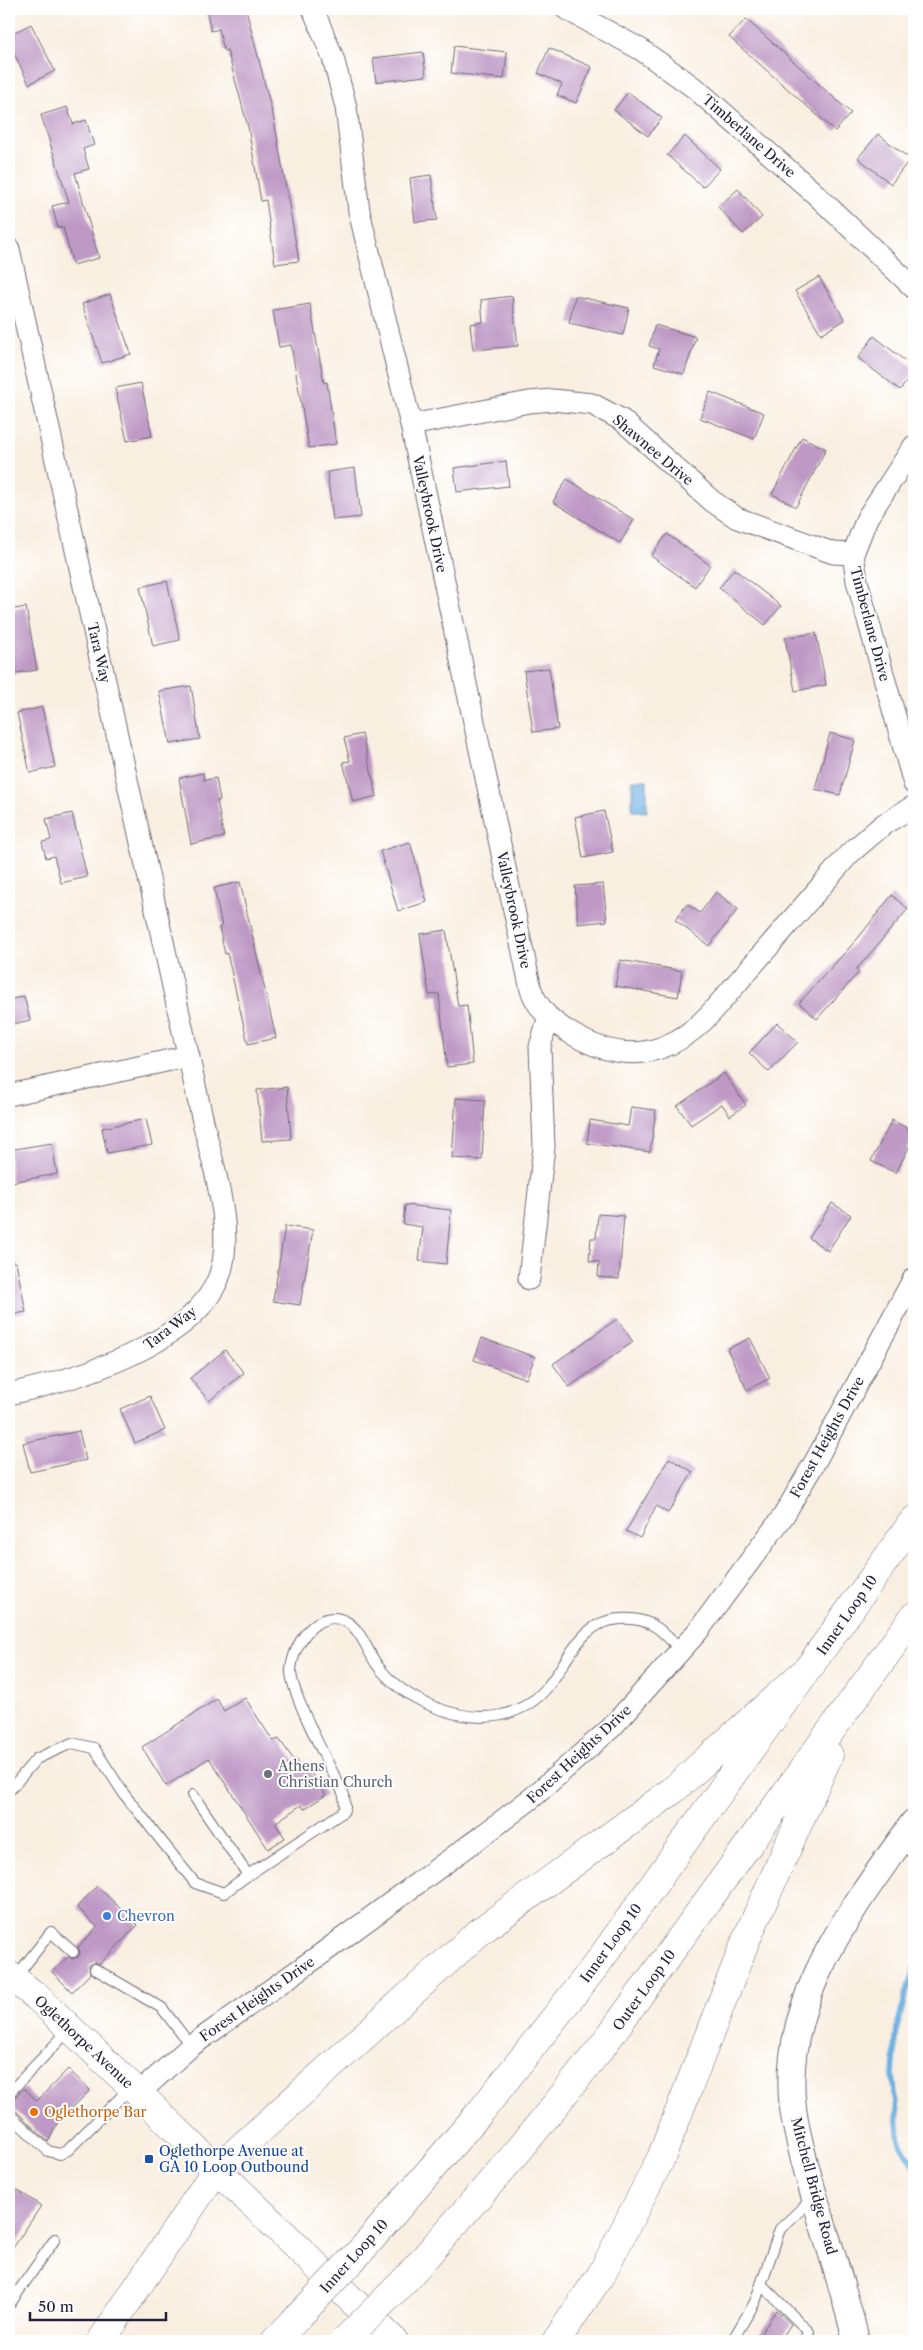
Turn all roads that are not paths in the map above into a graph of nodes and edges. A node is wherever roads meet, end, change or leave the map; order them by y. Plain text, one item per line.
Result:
1 (313, 9) edge
2 (566, 9) edge
3 (9, 249) edge
4 (914, 288) edge
5 (411, 425) junction
6 (914, 446) edge
7 (853, 554) junction
8 (914, 784) edge
9 (914, 806) edge
10 (548, 1019) junction
11 (188, 1056) junction
12 (9, 1095) edge
13 (914, 1278) edge
14 (529, 1279) dead end
15 (9, 1394) edge
16 (914, 1520) edge
17 (914, 1616) edge
18 (681, 1650) junction
19 (811, 1666) junction
20 (853, 1701) junction
21 (9, 1791) edge
22 (193, 1795) dead end
23 (914, 1822) edge
24 (248, 1874) junction
25 (73, 1952) dead end
26 (95, 1969) dead end
27 (11, 1977) edge
28 (70, 2029) junction
29 (191, 2046) junction
30 (136, 2090) junction
31 (9, 2093) edge
32 (9, 2114) edge
33 (216, 2170) junction
34 (815, 2195) junction
35 (56, 2239) dead end
36 (761, 2284) junction
37 (9, 2304) edge
38 (101, 2341) edge
39 (275, 2341) edge
40 (344, 2341) edge
41 (394, 2341) edge
42 (556, 2341) edge
43 (732, 2341) edge
44 (803, 2341) edge
45 (856, 2341) edge

1 - 5 street, Valleybrook Drive
2 - 4 street, Timberlane Drive
3 - 11 street, Tara Way
5 - 7 street, Shawnee Drive
5 - 10 street, Valleybrook Drive
6 - 7 street, Timberlane Drive
7 - 8 street, Timberlane Drive
9 - 10 street, Valleybrook Drive
10 - 14 street
11 - 12 street
11 - 15 street, Tara Way
13 - 18 street, Forest Heights Drive
16 - 19 main road, Inner Loop 10
17 - 20 main road, Outer Loop 10
18 - 24 lane
18 - 29 street, Forest Heights Drive
19 - 33 main road
19 - 39 main road, Inner Loop 10, bridge
20 - 40 main road, Outer Loop 10, bridge
20 - 42 main road
21 - 24 lane
22 - 24 lane
23 - 34 street, Mitchell Bridge Road
25 - 27 lane
26 - 29 lane
27 - 28 main road, Oglethorpe Avenue
28 - 30 main road, Oglethorpe Avenue
28 - 31 lane
29 - 30 street, Forest Heights Drive
30 - 32 lane
30 - 33 main road, Oglethorpe Avenue
33 - 38 main road
33 - 41 main road, Oglethorpe Avenue
34 - 36 lane
34 - 45 street, Mitchell Bridge Road
35 - 37 lane
36 - 43 lane
36 - 44 lane

